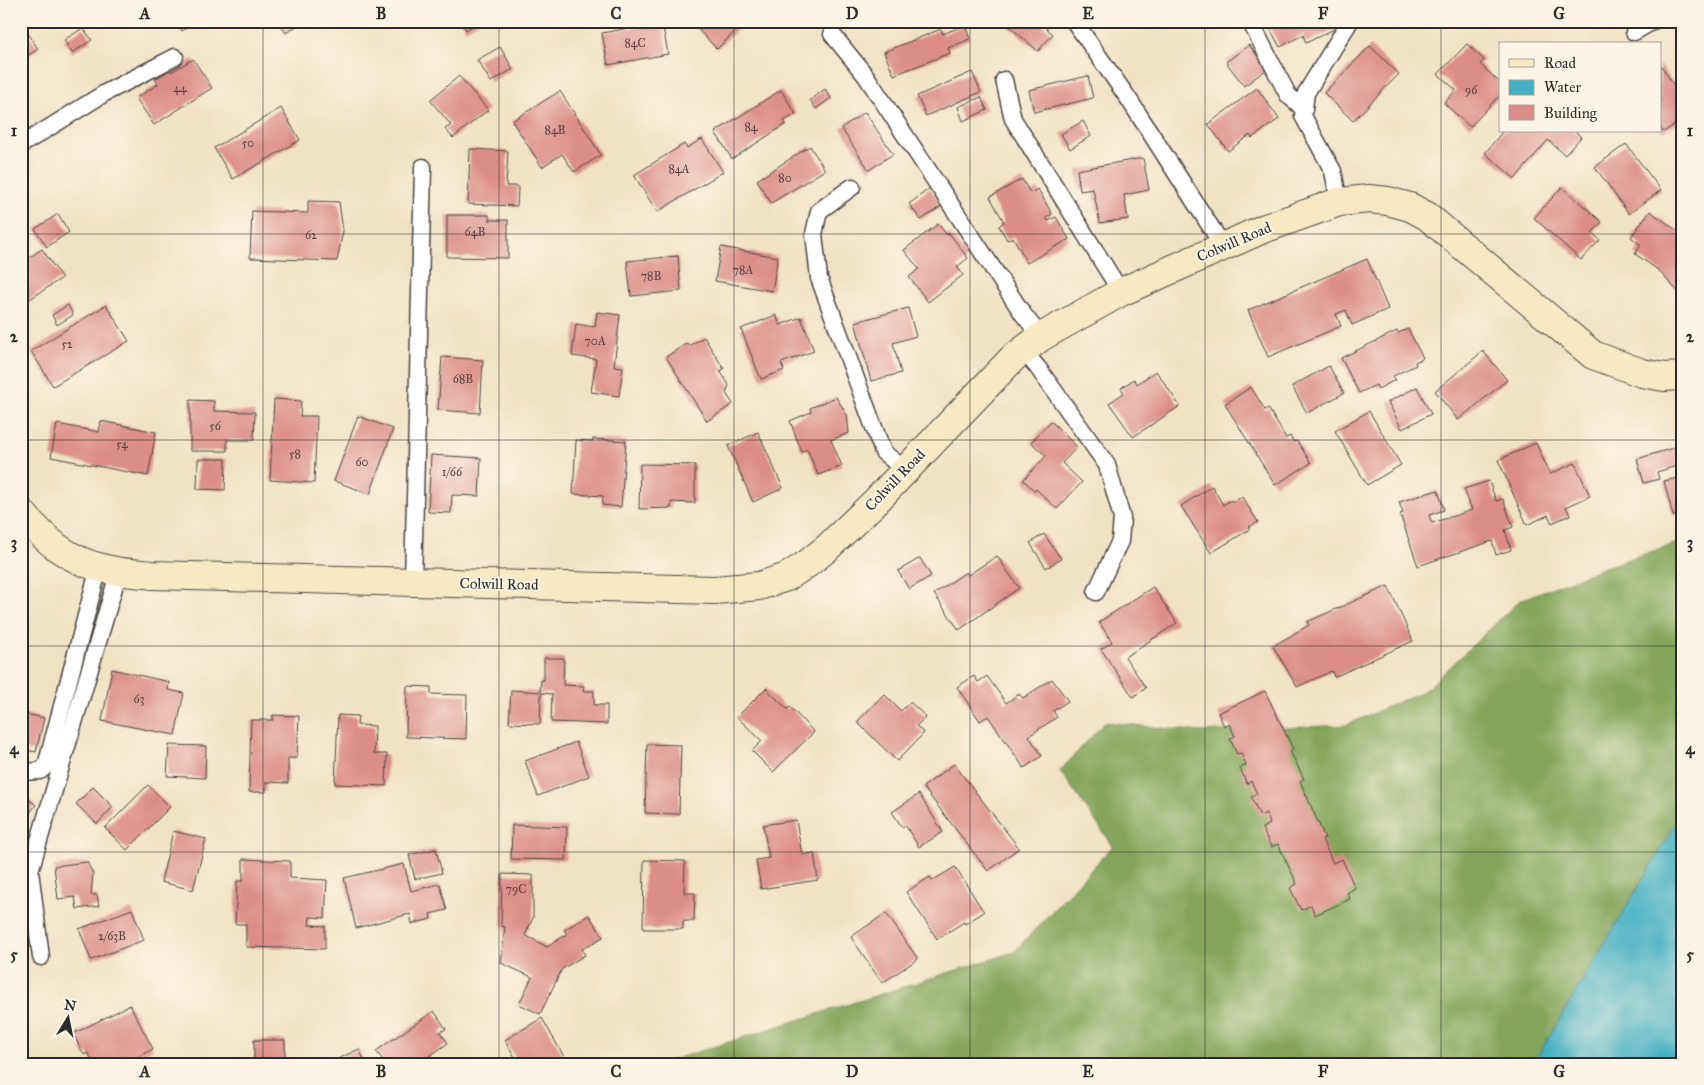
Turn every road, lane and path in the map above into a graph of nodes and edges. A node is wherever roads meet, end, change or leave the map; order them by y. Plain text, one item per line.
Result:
1 (1074, 21) edge
2 (1250, 21) edge
3 (1350, 21) edge
4 (1653, 21) edge
5 (1634, 32) dead end
6 (832, 34) dead end
7 (175, 57) dead end
8 (1004, 80) dead end
9 (1304, 109) junction
10 (21, 146) edge
11 (423, 167) dead end
12 (852, 186) dead end
13 (1340, 202) junction
14 (1224, 246) junction
15 (1121, 292) junction
16 (1032, 344) junction
17 (1683, 376) edge
18 (904, 470) junction
19 (21, 512) edge
20 (109, 569) junction
21 (413, 582) junction
22 (1096, 592) dead end
23 (21, 772) edge
24 (42, 957) dead end

1 - 14 lane
2 - 9 lane
3 - 9 lane
4 - 5 lane
6 - 16 lane
7 - 10 lane
8 - 15 lane
9 - 13 lane
11 - 21 lane
12 - 18 lane
13 - 14 street, Colwill Road
13 - 17 street, Colwill Road
14 - 15 street, Colwill Road
15 - 16 street, Colwill Road
16 - 18 street, Colwill Road
16 - 22 lane
18 - 21 street, Colwill Road
19 - 20 street, Colwill Road
20 - 21 street, Colwill Road
20 - 23 lane
20 - 24 lane

